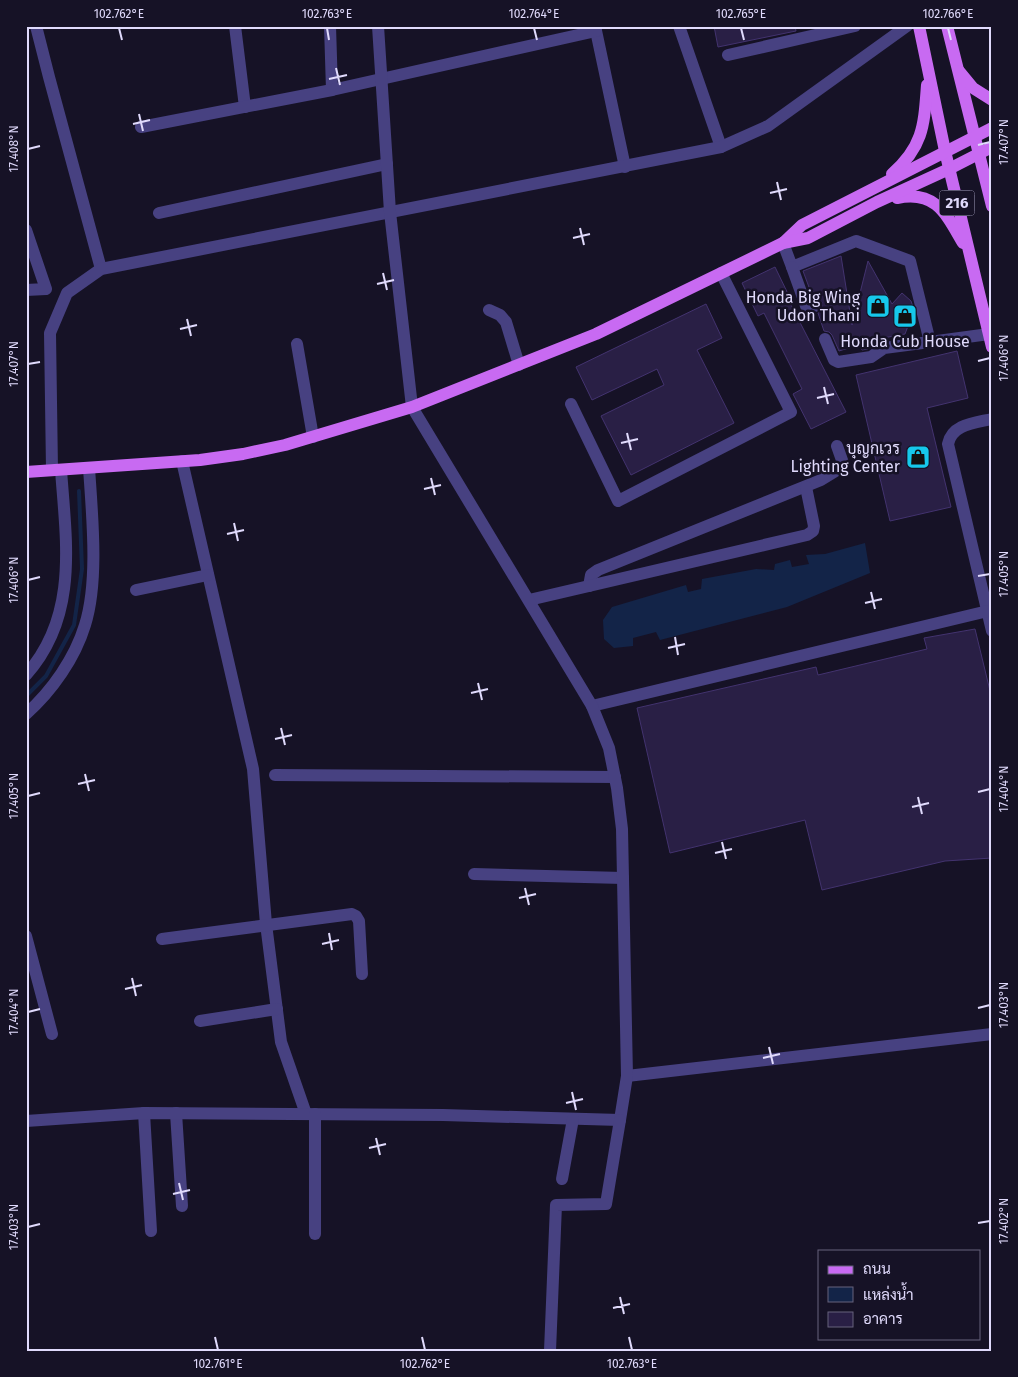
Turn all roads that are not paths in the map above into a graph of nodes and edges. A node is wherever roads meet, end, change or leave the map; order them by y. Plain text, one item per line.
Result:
1 (36, 26) edge
2 (235, 26) edge
3 (330, 26) edge
4 (378, 26) edge
5 (679, 26) edge
6 (855, 26) edge
7 (907, 26) edge
8 (919, 26) edge
9 (947, 26) edge
10 (596, 29) edge
11 (728, 55) dead end
12 (928, 68) junction
13 (957, 69) junction
14 (381, 79) junction
15 (332, 90) junction
16 (992, 100) edge
17 (245, 107) junction
18 (141, 127) dead end
19 (992, 128) edge
20 (975, 137) junction
21 (721, 147) junction
22 (992, 147) edge
23 (945, 152) junction
24 (979, 154) junction
25 (387, 164) junction
26 (625, 167) junction
27 (949, 169) junction
28 (875, 188) junction
29 (877, 202) junction
30 (992, 206) edge
31 (390, 212) junction
32 (159, 213) dead end
33 (26, 230) edge
34 (783, 243) junction
35 (970, 254) junction
36 (792, 267) junction
37 (101, 269) junction
38 (721, 273) junction
39 (26, 290) edge
40 (815, 306) dead end
41 (489, 310) dead end
42 (989, 334) junction
43 (825, 339) dead end
44 (930, 342) junction
45 (297, 344) dead end
46 (992, 347) edge
47 (519, 365) junction
48 (571, 404) dead end
49 (412, 407) junction
50 (992, 419) edge
51 (313, 436) junction
52 (837, 446) dead end
53 (182, 461) junction
54 (89, 468) junction
55 (57, 470) junction
56 (26, 472) edge
57 (806, 487) junction
58 (208, 575) junction
59 (589, 586) junction
60 (136, 590) dead end
61 (529, 600) junction
62 (989, 610) edge
63 (992, 631) edge
64 (26, 675) edge
65 (592, 706) junction
66 (26, 714) edge
67 (275, 775) dead end
68 (615, 777) junction
69 (474, 874) dead end
70 (623, 878) junction
71 (266, 924) junction
72 (26, 936) edge
73 (162, 940) dead end
74 (362, 974) dead end
75 (277, 1009) junction
76 (200, 1021) dead end
77 (52, 1034) dead end
78 (992, 1034) edge
79 (627, 1076) junction
80 (144, 1113) junction
81 (176, 1113) junction
82 (310, 1114) junction
83 (572, 1119) junction
84 (620, 1120) junction
85 (26, 1121) edge
86 (562, 1179) dead end
87 (182, 1206) dead end
88 (151, 1231) dead end
89 (315, 1234) dead end
90 (550, 1351) edge

1 - 37 street
2 - 17 street
3 - 15 street
4 - 14 street
5 - 21 street
6 - 11 street
7 - 21 street
8 - 12 main road, 216
9 - 13 main road, 216
10 - 14 street
10 - 26 street
12 - 23 main road, 216
12 - 28 main road
13 - 16 main road
13 - 20 main road, 216
14 - 15 street
14 - 25 street
15 - 17 street
17 - 18 street
19 - 20 main road
20 - 23 main road
20 - 24 main road, 216
21 - 26 street
22 - 24 main road
23 - 27 main road, 216
23 - 28 main road
24 - 27 main road
24 - 30 main road, 216
25 - 31 street
25 - 32 street
26 - 31 street
27 - 29 main road
27 - 35 main road, 216
28 - 34 main road
29 - 34 main road
29 - 35 main road
31 - 37 street
31 - 49 street
33 - 39 street
34 - 36 street
34 - 38 main road
35 - 42 main road, 216
36 - 40 street
36 - 44 street
37 - 55 street
38 - 47 main road
38 - 48 street
41 - 47 street
42 - 44 street
42 - 46 main road, 216
43 - 44 street
45 - 51 street
47 - 49 main road
49 - 51 main road
49 - 61 street
50 - 62 street
51 - 53 main road
52 - 57 street
53 - 54 main road
53 - 58 street
54 - 55 main road
54 - 66 street
55 - 56 main road
55 - 64 street
57 - 59 street
57 - 59 street
58 - 60 street
58 - 71 street
59 - 61 street
61 - 65 street
62 - 63 street
62 - 65 street
65 - 68 street
67 - 68 street
68 - 70 street
69 - 70 street
70 - 79 street
71 - 73 street
71 - 74 street
71 - 75 street
72 - 77 street
75 - 76 street
75 - 82 street
78 - 79 street
79 - 84 street
80 - 81 street
80 - 85 street
80 - 88 street
81 - 82 street
81 - 87 street
82 - 83 street
82 - 89 street
83 - 84 street
83 - 86 street
84 - 90 street

